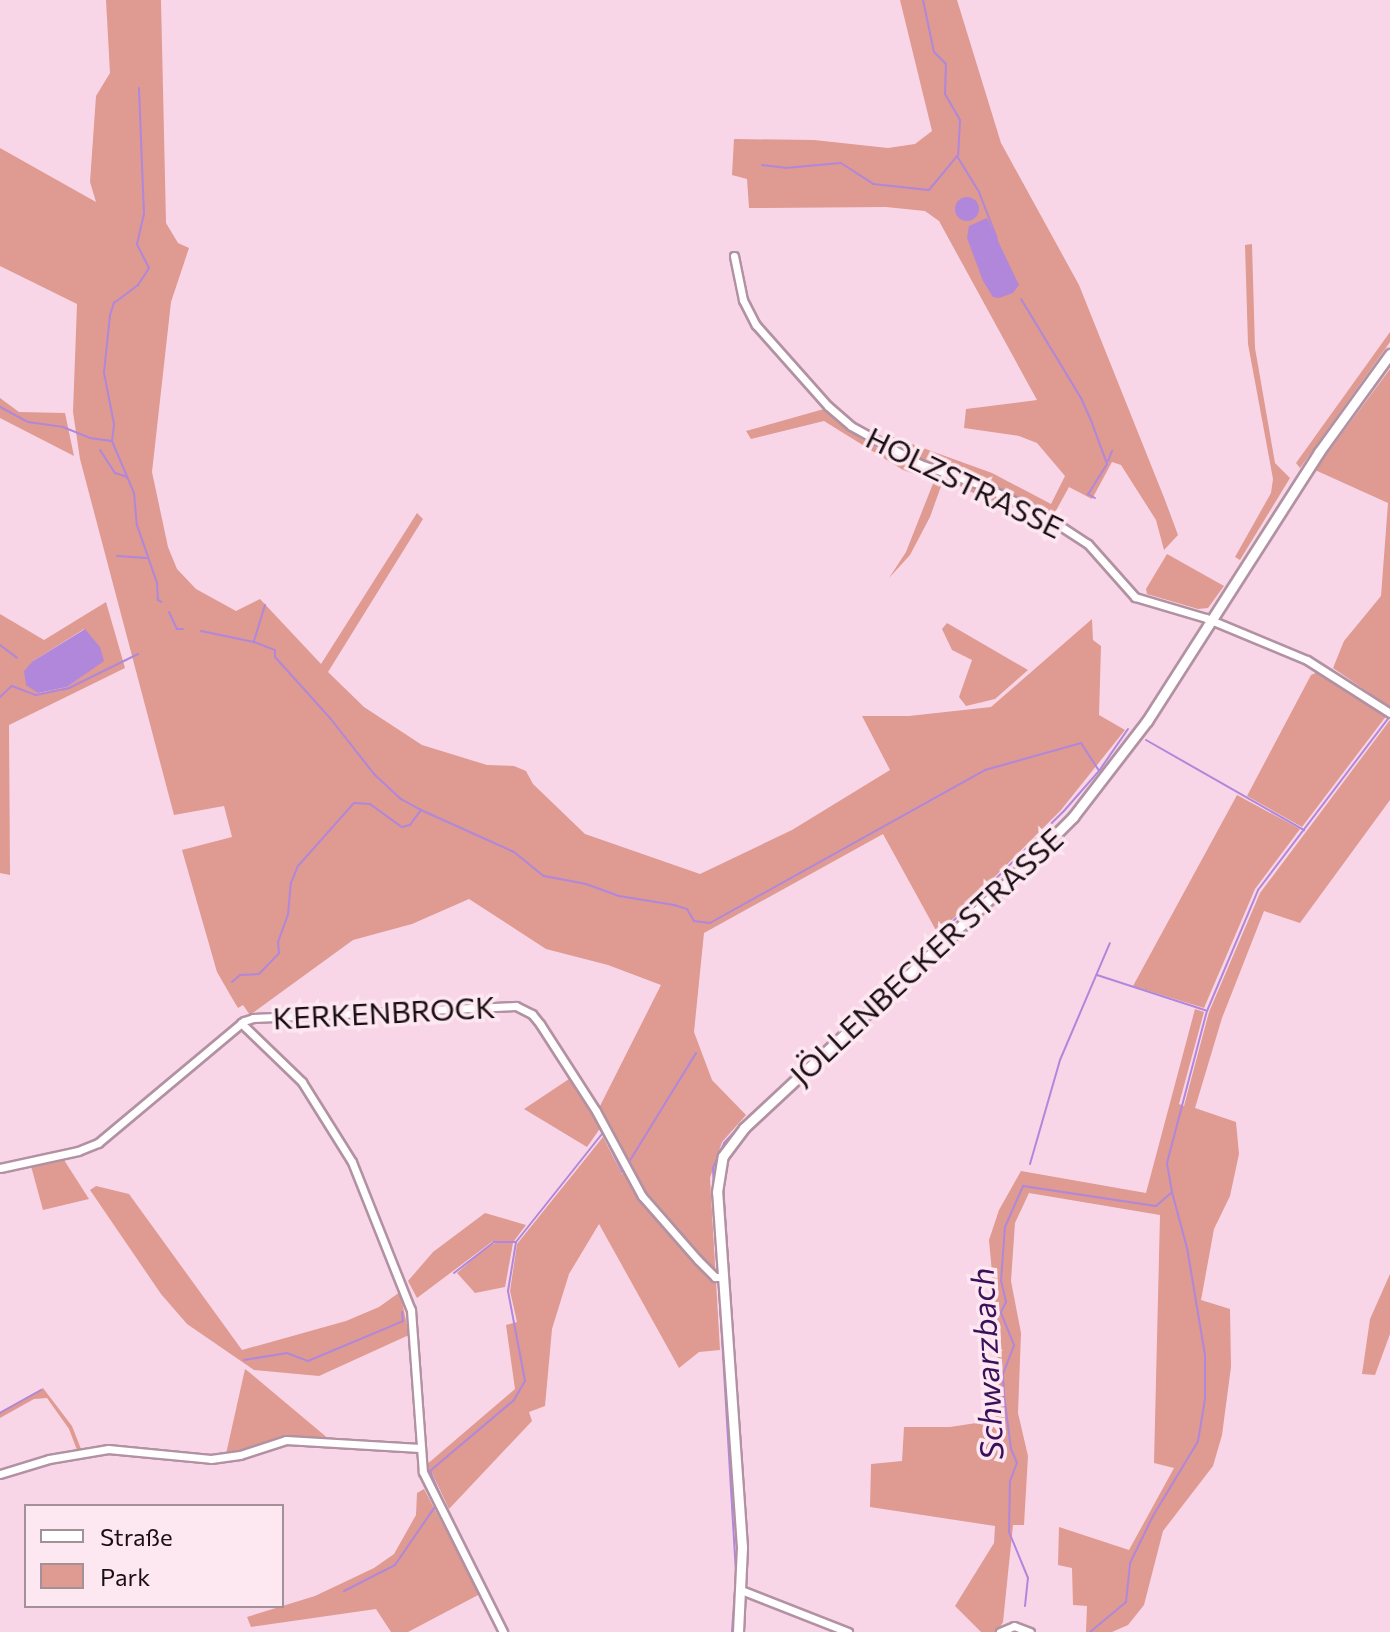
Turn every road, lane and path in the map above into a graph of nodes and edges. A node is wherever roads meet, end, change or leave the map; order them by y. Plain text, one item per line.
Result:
1 (734, 256) dead end
2 (1390, 354) edge
3 (1213, 621) junction
4 (1390, 713) edge
5 (241, 1023) junction
6 (0, 1168) edge
7 (724, 1277) junction
8 (420, 1448) junction
9 (0, 1474) edge
10 (741, 1590) junction
11 (503, 1632) edge
12 (738, 1632) edge
13 (848, 1632) edge
14 (1000, 1632) edge
15 (1030, 1632) edge

1 - 3 street, HOLZSTRASSE
2 - 3 street, JÖLLENBECKER STRASSE
3 - 4 street, HOLZSTRASSE
3 - 7 street, JÖLLENBECKER STRASSE
5 - 6 street, KERKENBROCK
5 - 7 street, KERKENBROCK
5 - 8 street, KERKENBROCK
7 - 10 street, JÖLLENBECKER STRASSE
8 - 9 street
8 - 11 street, KERKENBROCK
10 - 12 street, JÖLLENBECKER STRASSE
10 - 13 street
14 - 15 street

